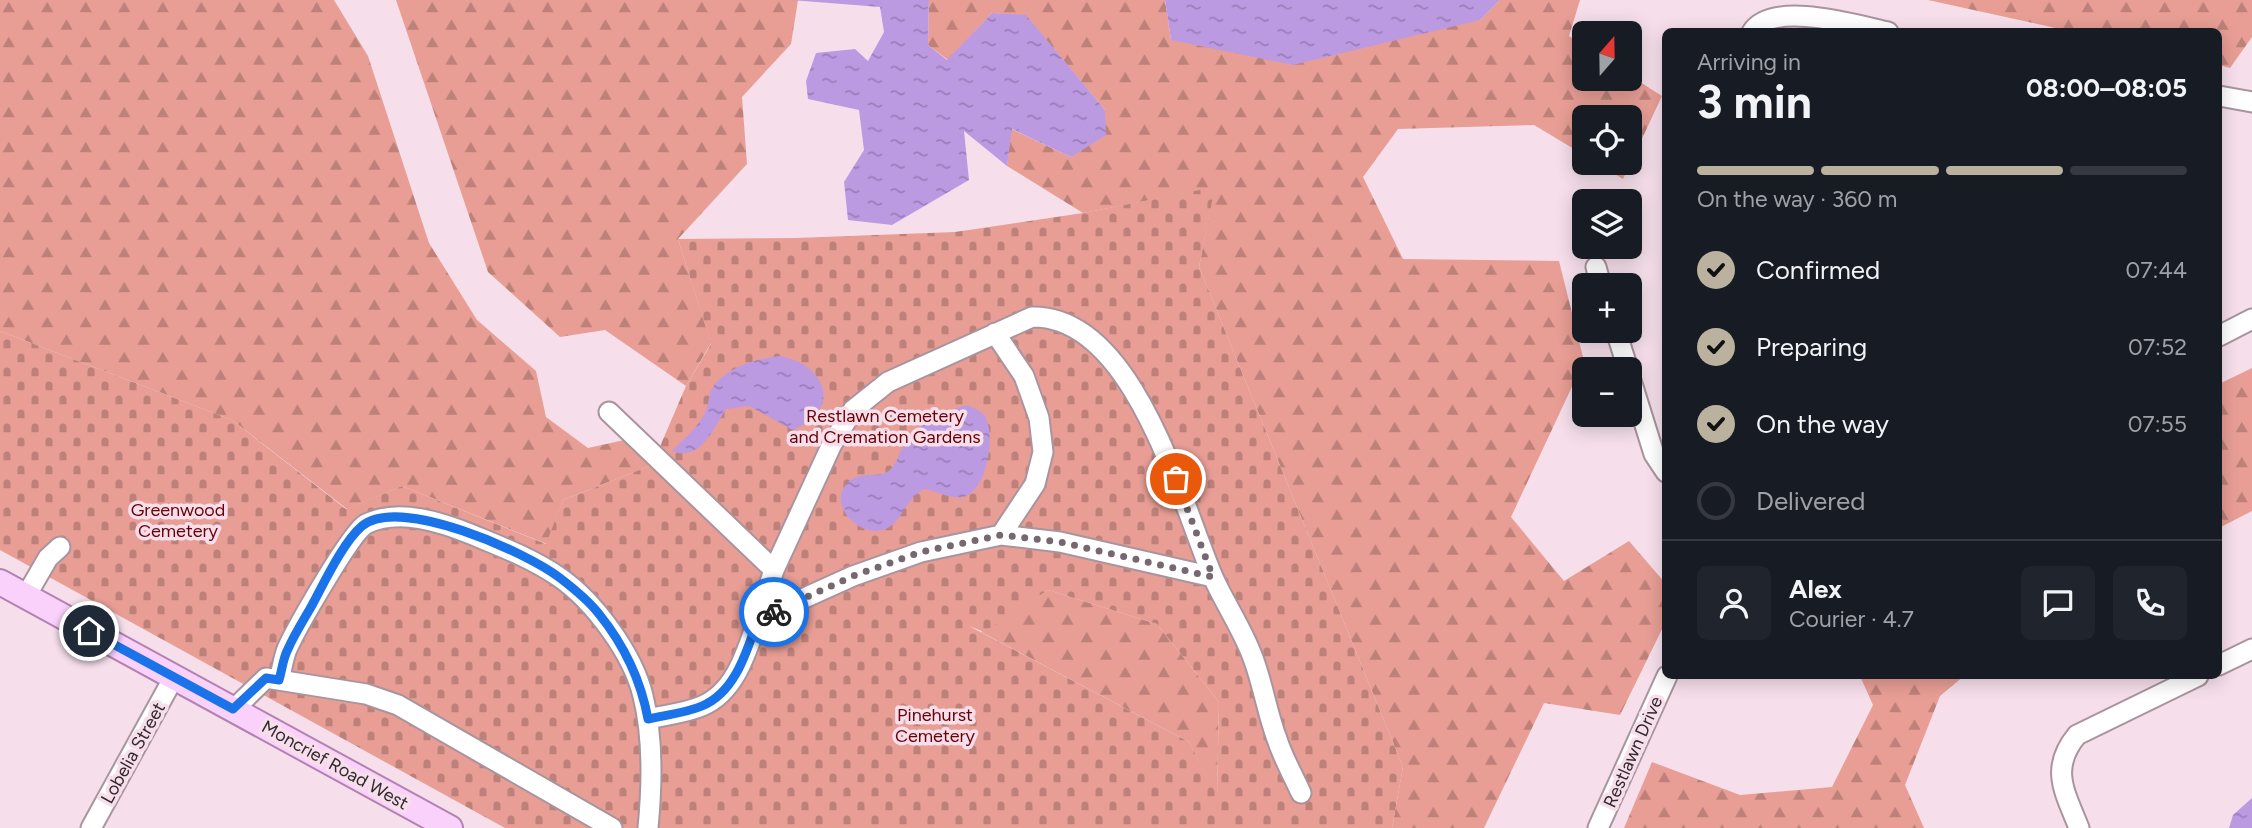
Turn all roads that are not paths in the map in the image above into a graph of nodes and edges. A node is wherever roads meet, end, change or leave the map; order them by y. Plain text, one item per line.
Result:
1 (1755, 28) edge
2 (1868, 28) edge
3 (2222, 97) edge
4 (2252, 102) edge
5 (2252, 319) edge
6 (995, 333) junction
7 (2222, 334) edge
8 (609, 412) dead end
9 (1642, 416) edge
10 (1662, 466) edge
11 (1001, 535) junction
12 (60, 547) dead end
13 (774, 570) junction
14 (1213, 577) junction
15 (0, 582) edge
16 (26, 596) junction
17 (758, 619) junction
18 (2252, 649) edge
19 (2222, 664) edge
20 (174, 677) junction
21 (1666, 679) edge
22 (2192, 679) edge
23 (279, 680) junction
24 (233, 709) junction
25 (648, 719) junction
26 (1301, 793) dead end
27 (91, 828) edge
28 (450, 828) edge
29 (612, 828) edge
30 (649, 828) edge
31 (1598, 828) edge
32 (2079, 828) edge

1 - 2 street
3 - 4 street
5 - 7 street
6 - 11 street
6 - 13 street
6 - 14 street
8 - 13 street
9 - 10 street
11 - 14 street
11 - 17 street
12 - 16 street
13 - 17 street
14 - 26 street
15 - 16 main road, Moncrief Road West
16 - 20 main road, Moncrief Road West
17 - 25 street
18 - 19 street
20 - 24 main road, Moncrief Road West
20 - 27 street, Lobelia Street
21 - 31 street, Restlawn Drive
22 - 32 street
23 - 24 street
23 - 25 street
23 - 29 street
24 - 28 main road, Moncrief Road West
25 - 30 street

